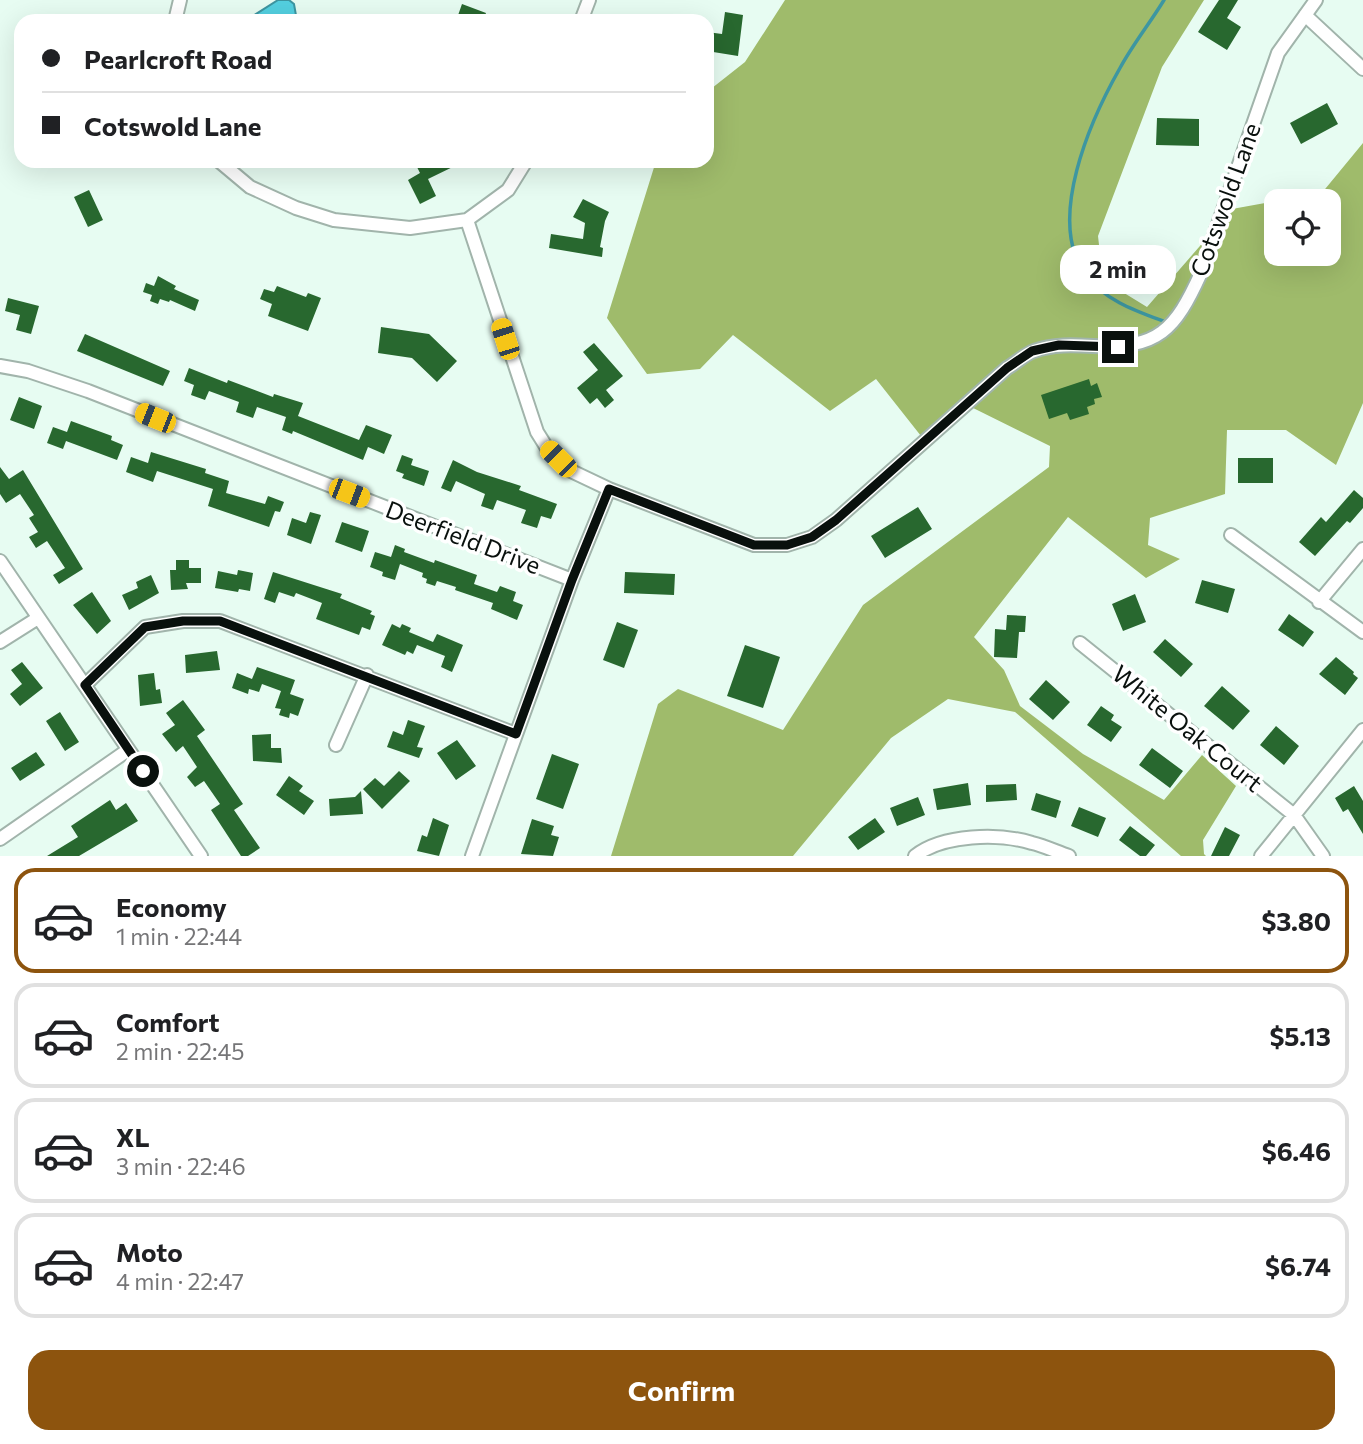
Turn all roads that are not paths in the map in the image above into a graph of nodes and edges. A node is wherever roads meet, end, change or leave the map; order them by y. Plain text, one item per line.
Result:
1 (1316, 0) edge
2 (1305, 15) junction
3 (1363, 69) edge
4 (227, 168) edge
5 (522, 168) edge
6 (467, 220) junction
7 (0, 366) edge
8 (609, 489) junction
9 (1231, 535) dead end
10 (1363, 549) edge
11 (0, 561) edge
12 (572, 580) junction
13 (1319, 602) junction
14 (38, 618) junction
15 (1363, 632) edge
16 (0, 642) edge
17 (1080, 643) dead end
18 (367, 675) junction
19 (85, 685) junction
20 (1363, 730) edge
21 (516, 734) junction
22 (336, 745) dead end
23 (128, 750) junction
24 (1294, 815) junction
25 (0, 839) edge
26 (201, 856) edge
27 (472, 856) edge
28 (915, 856) edge
29 (1069, 856) edge
30 (1261, 856) edge
31 (1323, 856) edge

1 - 2 street, Cotswold Lane
2 - 3 street
2 - 8 street, Cotswold Lane
4 - 6 street
5 - 6 street
6 - 8 street, Cotswold Lane
7 - 12 street, Deerfield Drive
8 - 12 street
9 - 13 street
10 - 13 street
11 - 14 street
12 - 21 street
13 - 15 street
14 - 16 street
14 - 19 street
17 - 24 street, White Oak Court
18 - 19 street
18 - 21 street
18 - 22 street
19 - 23 street
20 - 24 street
21 - 27 street
23 - 25 street
23 - 26 street
24 - 30 street
24 - 31 street, White Oak Court
28 - 29 street

